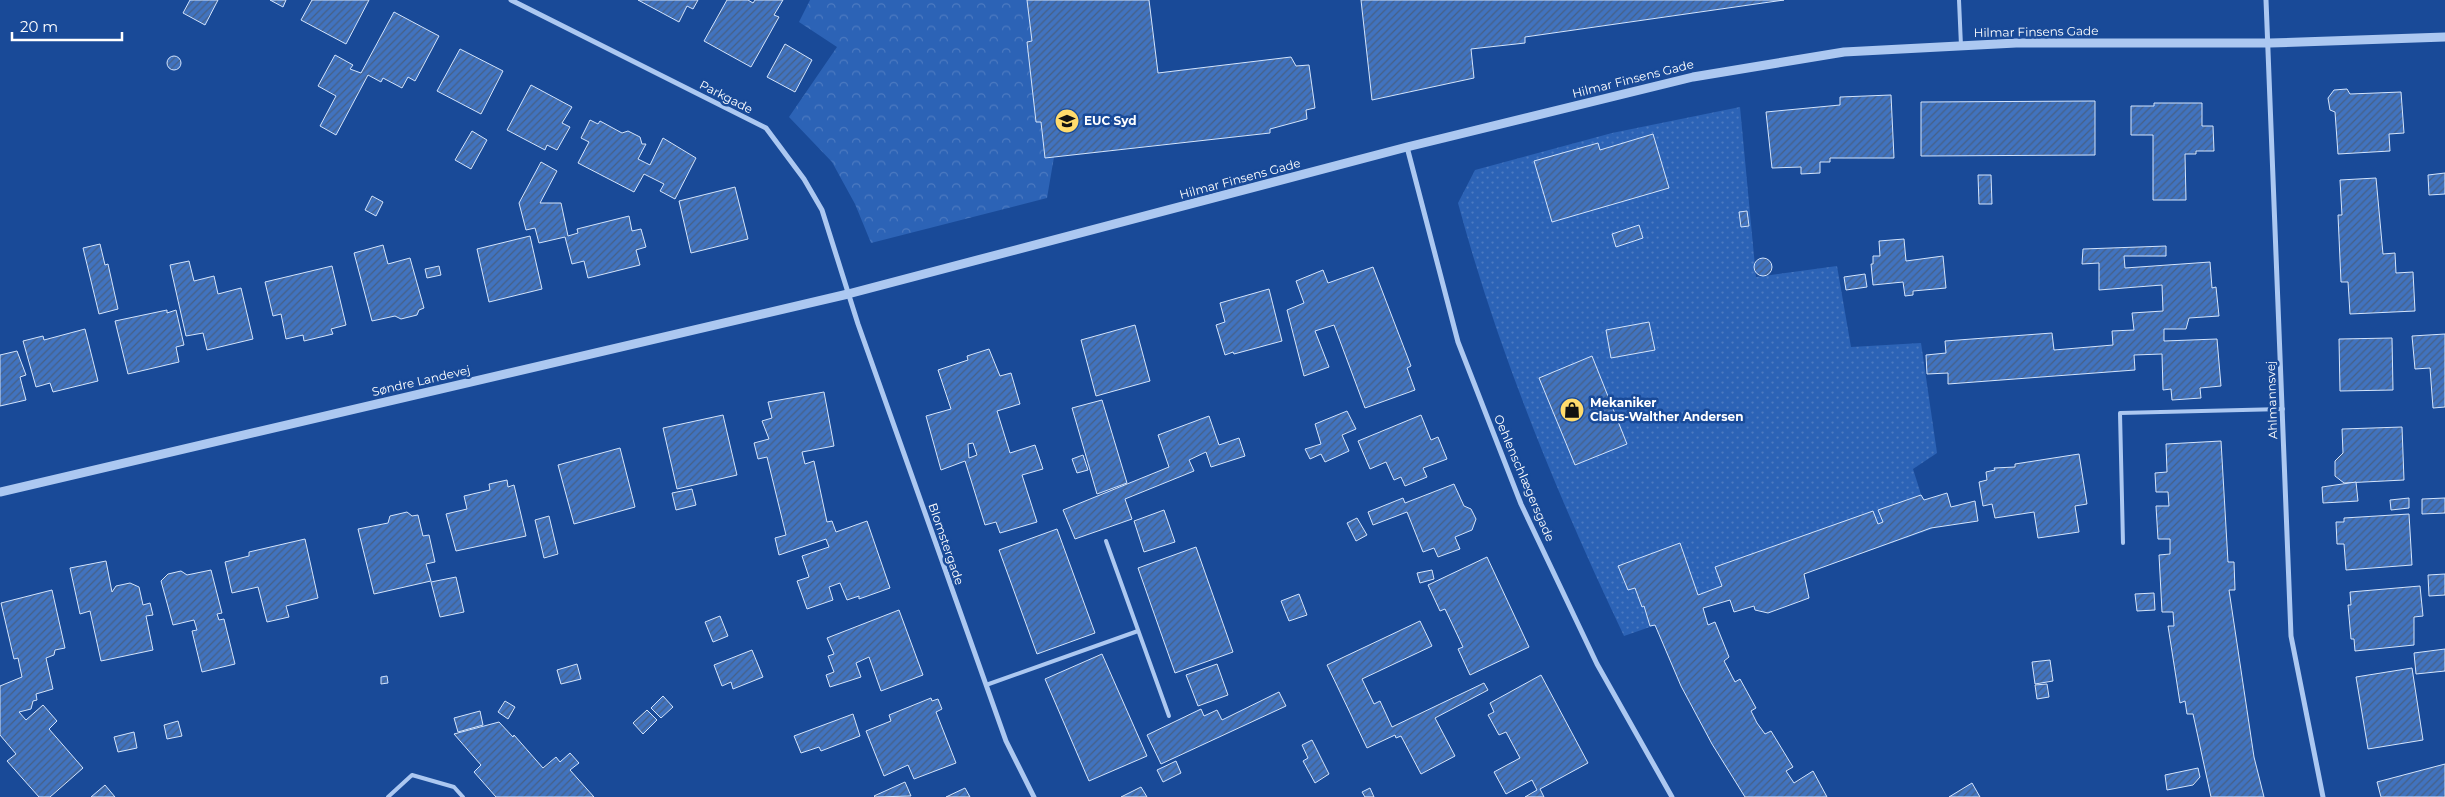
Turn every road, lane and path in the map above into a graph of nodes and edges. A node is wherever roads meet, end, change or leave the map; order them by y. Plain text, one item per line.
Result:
1 (511, 0) edge
2 (1959, 0) edge
3 (2266, 0) edge
4 (2445, 37) edge
5 (2270, 43) junction
6 (1960, 46) junction
7 (1407, 147) junction
8 (848, 294) junction
9 (2282, 409) junction
10 (0, 492) edge
11 (1106, 541) dead end
12 (2123, 543) dead end
13 (1138, 630) junction
14 (986, 685) junction
15 (1168, 716) dead end
16 (388, 797) edge
17 (463, 797) edge
18 (1034, 797) edge
19 (1672, 797) edge
20 (2323, 797) edge

1 - 8 street, Parkgade
2 - 6 lane
3 - 5 street, Ahlmannsvej
4 - 5 street, Hilmar Finsens Gade
5 - 6 street, Hilmar Finsens Gade
5 - 9 street, Ahlmannsvej
6 - 7 street, Hilmar Finsens Gade
7 - 8 street, Hilmar Finsens Gade
7 - 19 street, Oehlenschlægersgade
8 - 10 street, Søndre Landevej
8 - 14 street, Blomstergade
9 - 12 lane
9 - 20 street, Ahlmannsvej
11 - 13 lane
13 - 14 lane
13 - 15 lane
14 - 18 street, Blomstergade
16 - 17 lane

